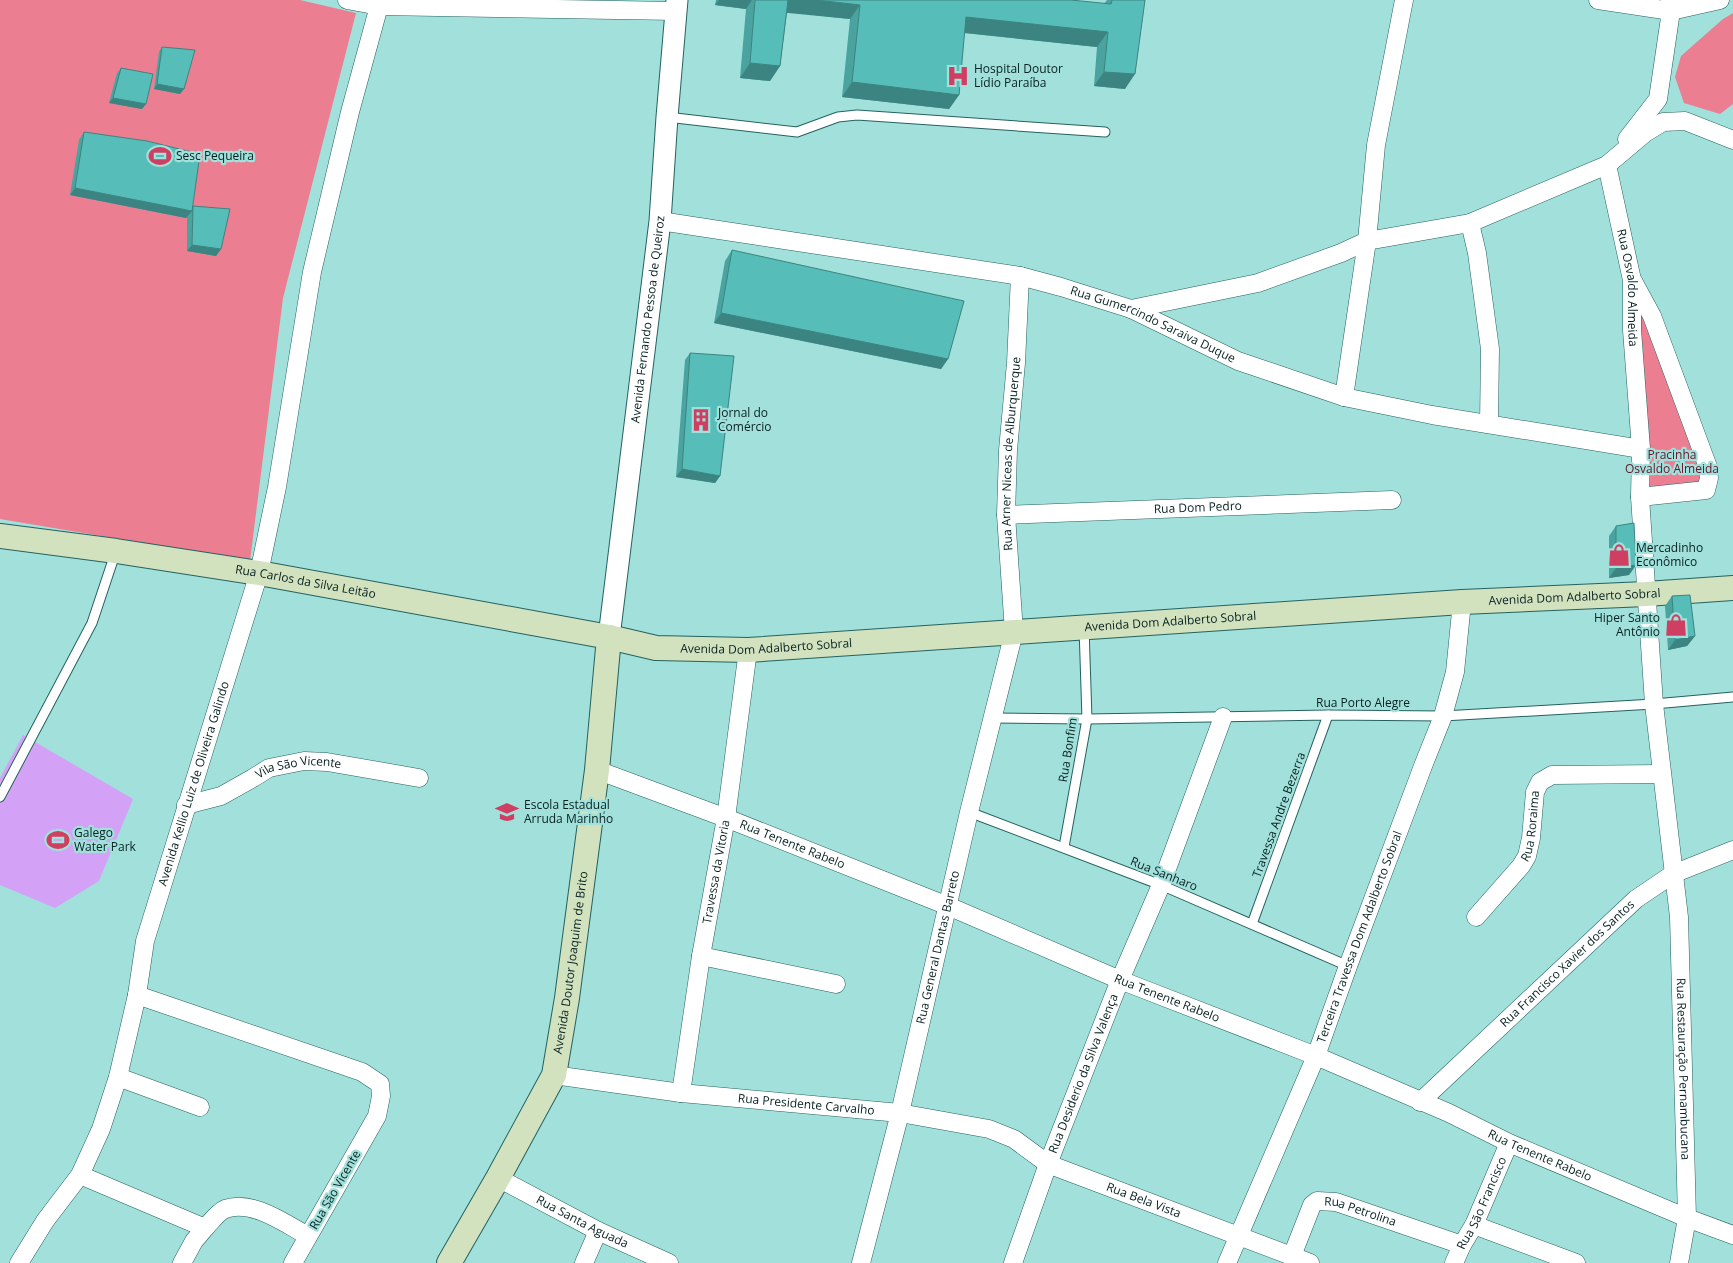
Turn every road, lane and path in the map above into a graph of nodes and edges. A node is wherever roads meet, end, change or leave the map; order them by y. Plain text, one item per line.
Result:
1 (347, 0) edge
2 (1404, 0) edge
3 (1598, 0) edge
4 (1720, 0) edge
5 (1693, 2) edge
6 (677, 5) edge
7 (1670, 5) edge
8 (379, 6) junction
9 (667, 117) junction
10 (1105, 132) dead end
11 (1733, 140) edge
12 (1607, 166) junction
13 (660, 222) junction
14 (1470, 223) junction
15 (1367, 241) junction
16 (1020, 276) junction
17 (1632, 280) junction
18 (1131, 309) junction
19 (1344, 397) junction
20 (1489, 424) junction
21 (1641, 449) junction
22 (1640, 497) junction
23 (1392, 500) dead end
24 (1006, 515) junction
25 (0, 536) edge
26 (116, 551) junction
27 (259, 573) junction
28 (1733, 588) edge
29 (1646, 594) junction
30 (1462, 602) junction
31 (1084, 626) junction
32 (1014, 632) junction
33 (609, 637) junction
34 (748, 650) junction
35 (1733, 697) edge
36 (1654, 704) junction
37 (1328, 715) junction
38 (1443, 716) junction
39 (1223, 717) junction
40 (993, 718) junction
41 (1086, 719) junction
42 (597, 770) junction
43 (1661, 774) junction
44 (419, 778) dead end
45 (0, 797) edge
46 (186, 805) junction
47 (969, 812) junction
48 (726, 818) junction
49 (1064, 847) junction
50 (1733, 850) edge
51 (1673, 874) junction
52 (1161, 885) junction
53 (948, 906) junction
54 (1476, 917) dead end
55 (1252, 924) junction
56 (701, 956) junction
57 (1348, 966) junction
58 (1120, 980) junction
59 (836, 984) dead end
60 (138, 995) junction
61 (1316, 1056) junction
62 (554, 1075) junction
63 (118, 1077) junction
64 (681, 1093) junction
65 (1420, 1102) junction
66 (200, 1107) dead end
67 (900, 1113) junction
68 (1509, 1143) junction
69 (1048, 1164) junction
70 (80, 1175) junction
71 (498, 1178) junction
72 (1687, 1218) junction
73 (1474, 1225) junction
74 (205, 1228) junction
75 (598, 1231) junction
76 (1733, 1235) edge
77 (308, 1236) junction
78 (1239, 1237) junction
79 (1462, 1245) junction
80 (1292, 1256) junction
81 (19, 1263) edge
82 (182, 1263) edge
83 (293, 1263) edge
84 (449, 1263) edge
85 (584, 1263) edge
86 (669, 1263) edge
87 (861, 1263) edge
88 (1013, 1263) edge
89 (1227, 1263) edge
90 (1310, 1263) edge
91 (1454, 1263) edge
92 (1576, 1263) edge
93 (1679, 1263) edge

1 - 8 street
2 - 15 street
3 - 7 street
4 - 5 street
5 - 7 street
6 - 8 street
6 - 9 street, Avenida Fernando Pessoa de Queiroz
7 - 12 street
8 - 27 street, Avenida Kellio Luiz de Oliveira Galindo
9 - 10 lane
9 - 13 street, Avenida Fernando Pessoa de Queiroz
11 - 12 street
12 - 14 street
12 - 17 street, Rua Osvaldo Almeida
13 - 16 street, Rua Gumercindo Saraiva Duque
13 - 33 street, Avenida Fernando Pessoa de Queiroz
14 - 15 street
14 - 20 street
15 - 18 street
15 - 19 street
16 - 18 street, Rua Gumercindo Saraiva Duque
16 - 24 street, Rua Arner Niceas de Alburquerque
17 - 21 street, Rua Osvaldo Almeida
17 - 22 street
18 - 19 street, Rua Gumercindo Saraiva Duque
19 - 20 street, Rua Gumercindo Saraiva Duque
20 - 21 street, Rua Gumercindo Saraiva Duque
21 - 22 street, Rua Osvaldo Almeida
22 - 29 street, Rua Osvaldo Almeida
23 - 24 street, Rua Dom Pedro
24 - 32 street, Rua Arner Niceas de Alburquerque
25 - 26 main road, Rua Carlos da Silva Leitão
26 - 27 main road, Rua Carlos da Silva Leitão
26 - 45 lane
27 - 33 main road, Rua Carlos da Silva Leitão
27 - 46 street, Avenida Kellio Luiz de Oliveira Galindo
28 - 29 main road, Avenida Dom Adalberto Sobral
29 - 30 main road, Avenida Dom Adalberto Sobral
29 - 36 street
30 - 31 main road, Avenida Dom Adalberto Sobral
30 - 38 street, Terceira Travessa Dom Adalberto Sobral
31 - 32 main road, Avenida Dom Adalberto Sobral
31 - 41 lane, Rua Bonfim
32 - 34 main road, Avenida Dom Adalberto Sobral
32 - 40 street, Rua General Dantas Barreto
33 - 34 main road, Avenida Dom Adalberto Sobral
33 - 42 main road, Avenida Doutor Joaquim de Brito
34 - 48 street, Travessa da Vitoria
35 - 36 lane, Rua Porto Alegre
36 - 38 lane, Rua Porto Alegre
36 - 43 street
37 - 38 lane, Rua Porto Alegre
37 - 39 lane, Rua Porto Alegre
37 - 55 lane, Travessa Andre Bezerra
38 - 57 street, Terceira Travessa Dom Adalberto Sobral
39 - 41 lane, Rua Porto Alegre
39 - 52 street, Rua Desiderio da Silva Valença
40 - 41 lane, Rua Porto Alegre
40 - 47 street, Rua General Dantas Barreto
41 - 49 lane, Rua Bonfim
42 - 48 street, Rua Tenente Rabelo
42 - 62 main road, Avenida Doutor Joaquim de Brito
43 - 51 street
43 - 54 street, Rua Roraima
44 - 46 street, Vila São Vicente
46 - 60 street, Avenida Kellio Luiz de Oliveira Galindo
47 - 49 lane, Rua Sanharo
47 - 53 street, Rua General Dantas Barreto
48 - 53 street, Rua Tenente Rabelo
48 - 56 street, Travessa da Vitoria
49 - 52 lane, Rua Sanharo
50 - 51 street, Rua Francisco Xavier dos Santos
51 - 65 street, Rua Francisco Xavier dos Santos
51 - 72 street, Rua Restauração Pernambucana
52 - 55 lane, Rua Sanharo
52 - 58 street, Rua Desiderio da Silva Valença
53 - 58 street, Rua Tenente Rabelo
53 - 67 street, Rua General Dantas Barreto
55 - 57 lane, Rua Sanharo
56 - 59 street
56 - 64 street, Travessa da Vitoria
57 - 61 street, Terceira Travessa Dom Adalberto Sobral
58 - 61 street, Rua Tenente Rabelo
58 - 69 street, Rua Desiderio da Silva Valença
60 - 63 street, Avenida Kellio Luiz de Oliveira Galindo
60 - 77 street, Rua São Vicente
61 - 65 street, Rua Tenente Rabelo
61 - 78 street, Terceira Travessa Dom Adalberto Sobral
62 - 64 street, Rua Presidente Carvalho
62 - 71 main road, Avenida Doutor Joaquim de Brito
63 - 66 street
63 - 70 street, Avenida Kellio Luiz de Oliveira Galindo
64 - 67 street, Rua Presidente Carvalho
65 - 68 street, Rua Tenente Rabelo
67 - 69 street, Rua Presidente Carvalho
67 - 87 street, Rua General Dantas Barreto
68 - 72 street, Rua Tenente Rabelo
68 - 73 street, Rua São Francisco
69 - 78 street, Rua Bela Vista
69 - 88 street, Rua Desiderio da Silva Valença
70 - 74 street
70 - 81 street, Avenida Kellio Luiz de Oliveira Galindo
71 - 75 street, Rua Santa Aguada
71 - 84 main road, Avenida Doutor Joaquim de Brito
72 - 76 street, Rua Tenente Rabelo
72 - 93 street, Rua Restauração Pernambucana
73 - 79 street, Rua São Francisco
73 - 92 street
74 - 77 street
74 - 82 street
75 - 85 street
75 - 86 street, Rua Santa Aguada
77 - 83 street, Rua São Vicente
78 - 80 street, Rua Bela Vista
78 - 89 street, Terceira Travessa Dom Adalberto Sobral
79 - 80 street, Rua Petrolina
79 - 91 street, Rua São Francisco
80 - 90 street, Rua Bela Vista

